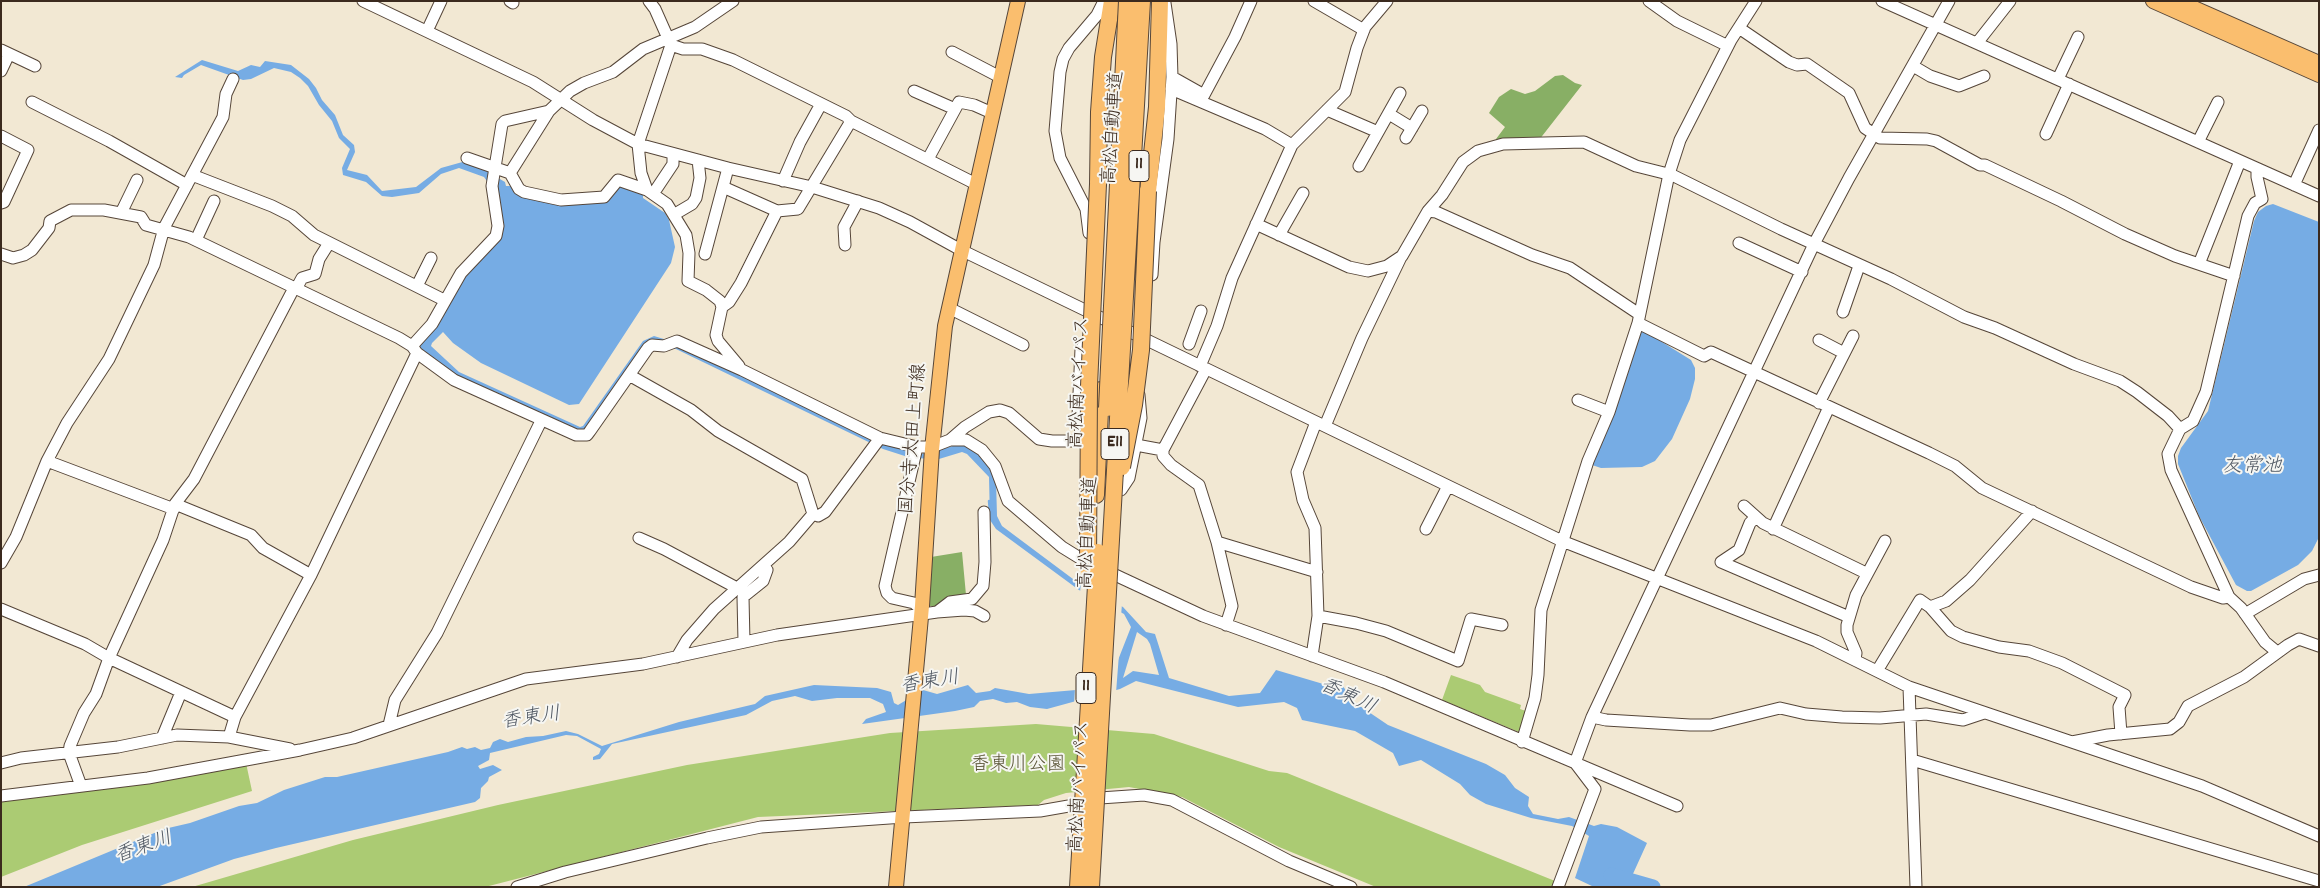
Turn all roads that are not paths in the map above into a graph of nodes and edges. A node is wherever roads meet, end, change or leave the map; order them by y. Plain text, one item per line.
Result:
1 (363, 1) edge
2 (441, 1) edge
3 (650, 1) edge
4 (733, 1) edge
5 (1018, 1) edge
6 (1104, 1) edge
7 (1112, 1) edge
8 (1129, 1) edge
9 (1142, 1) edge
10 (1149, 1) edge
11 (1160, 1) edge
12 (1165, 1) edge
13 (1251, 1) edge
14 (1314, 1) edge
15 (1387, 1) edge
16 (1648, 1) edge
17 (1756, 1) edge
18 (1882, 1) edge
19 (1949, 1) edge
20 (2010, 1) edge
21 (2152, 1) edge
22 (2178, 1) edge
23 (1936, 24) junction
24 (1739, 28) junction
25 (1364, 30) junction
26 (427, 31) junction
27 (2078, 37) dead end
28 (670, 42) junction
29 (1977, 43) junction
30 (1728, 46) junction
31 (5, 52) edge
32 (952, 52) dead end
33 (2319, 63) edge
34 (35, 66) dead end
35 (1913, 66) junction
36 (1, 71) edge
37 (2319, 75) edge
38 (1984, 76) dead end
39 (1000, 77) junction
40 (1172, 77) junction
41 (233, 80) dead end
42 (2063, 82) junction
43 (1171, 89) junction
44 (914, 91) dead end
45 (1400, 93) dead end
46 (1202, 98) junction
47 (560, 100) junction
48 (32, 102) dead end
49 (2218, 102) dead end
50 (821, 104) junction
51 (955, 108) junction
52 (1327, 110) junction
53 (548, 111) junction
54 (1422, 111) dead end
55 (992, 113) junction
56 (1389, 114) junction
57 (851, 121) junction
58 (2319, 130) edge
59 (1378, 132) junction
60 (1874, 134) junction
61 (2046, 134) dead end
62 (1, 136) edge
63 (2198, 142) junction
64 (638, 144) junction
65 (1292, 145) junction
66 (673, 154) junction
67 (467, 158) dead end
68 (698, 160) junction
69 (928, 160) junction
70 (2240, 161) junction
71 (1359, 166) dead end
72 (728, 168) junction
73 (2257, 169) junction
74 (510, 172) junction
75 (1669, 174) junction
76 (494, 176) junction
77 (137, 180) dead end
78 (189, 180) junction
79 (783, 181) junction
80 (976, 184) junction
81 (2294, 185) junction
82 (723, 186) junction
83 (812, 187) junction
84 (650, 192) junction
85 (1303, 193) dead end
86 (2319, 196) edge
87 (858, 200) junction
88 (214, 201) dead end
89 (1, 203) edge
90 (777, 211) junction
91 (1428, 211) junction
92 (121, 213) junction
93 (675, 214) junction
94 (1256, 224) junction
95 (165, 227) junction
96 (1279, 235) junction
97 (196, 238) junction
98 (329, 243) junction
99 (1739, 243) dead end
100 (1814, 244) junction
101 (845, 245) dead end
102 (961, 250) junction
103 (1, 254) edge
104 (704, 254) dead end
105 (1402, 256) junction
106 (431, 258) dead end
107 (2199, 264) junction
108 (1859, 266) junction
109 (1802, 272) junction
110 (2234, 276) junction
111 (417, 286) junction
112 (296, 287) junction
113 (444, 300) junction
114 (722, 307) junction
115 (949, 308) junction
116 (1084, 309) junction
117 (1843, 312) dead end
118 (1104, 319) junction
119 (1638, 319) junction
120 (1217, 326) junction
121 (1130, 331) junction
122 (1853, 336) dead end
123 (1819, 340) dead end
124 (1189, 344) dead end
125 (1023, 345) dead end
126 (415, 346) junction
127 (1844, 353) junction
128 (1203, 368) junction
129 (742, 370) junction
130 (1755, 373) junction
131 (1127, 374) junction
132 (629, 375) junction
133 (1578, 400) dead end
134 (1824, 405) junction
135 (1610, 412) junction
136 (541, 421) junction
137 (1321, 424) junction
138 (2180, 429) junction
139 (950, 440) junction
140 (1083, 441) junction
141 (878, 442) junction
142 (1136, 446) junction
143 (1163, 450) junction
144 (932, 452) junction
145 (915, 453) junction
146 (47, 461) junction
147 (1448, 486) junction
148 (1121, 490) junction
149 (174, 506) junction
150 (1744, 506) dead end
151 (1095, 511) junction
152 (2032, 511) junction
153 (984, 512) dead end
154 (813, 514) junction
155 (1755, 518) junction
156 (1110, 528) junction
157 (1426, 529) dead end
158 (1774, 529) junction
159 (639, 538) dead end
160 (1562, 541) junction
161 (1885, 541) dead end
162 (1217, 542) junction
163 (1, 562) edge
164 (763, 566) junction
165 (1092, 571) junction
166 (1316, 572) junction
167 (1866, 573) junction
168 (311, 575) junction
169 (2319, 575) edge
170 (1658, 578) junction
171 (1115, 583) junction
172 (737, 588) junction
173 (2229, 597) junction
174 (1930, 607) junction
175 (1, 609) edge
176 (937, 612) junction
177 (2245, 614) junction
178 (921, 616) junction
179 (984, 616) dead end
180 (1318, 616) junction
181 (1849, 617) junction
182 (1226, 625) junction
183 (1502, 625) dead end
184 (744, 642) junction
185 (1092, 645) junction
186 (2319, 646) edge
187 (2277, 652) junction
188 (1312, 656) junction
189 (677, 657) junction
190 (109, 658) junction
191 (1855, 660) junction
192 (1877, 671) junction
193 (1909, 687) junction
194 (179, 697) dead end
195 (1984, 713) junction
196 (1910, 715) junction
197 (235, 717) junction
198 (1592, 718) junction
199 (388, 725) junction
200 (2122, 734) junction
201 (229, 737) junction
202 (162, 738) junction
203 (1522, 742) junction
204 (2072, 742) junction
205 (300, 750) junction
206 (70, 753) junction
207 (1912, 760) junction
208 (1, 763) edge
209 (1575, 763) junction
210 (81, 786) junction
211 (1, 796) edge
212 (1100, 796) junction
213 (1080, 801) junction
214 (1677, 806) dead end
215 (904, 815) junction
216 (2319, 836) edge
217 (2319, 881) edge
218 (1560, 882) edge
219 (517, 887) edge
220 (896, 887) edge
221 (1074, 887) edge
222 (1078, 887) edge
223 (1090, 887) edge
224 (1096, 887) edge
225 (1351, 887) edge
226 (1916, 887) edge

1 - 26 street
2 - 26 street
3 - 28 street
4 - 28 street
5 - 39 main road, 国分寺太田上町線
6 - 116 street
7 - 185 highway, bridge
8 - 118 highway, 高松南バイパス / 11
8 - 185 highway, 高松自動車道 / E11, bridge
9 - 156 highway, 高松自動車道 / E11, bridge
10 - 121 highway, 高松南バイパス / 11
11 - 156 highway, bridge
12 - 40 street
13 - 46 street
14 - 25 street
15 - 25 street
16 - 30 street
17 - 24 street
18 - 23 street
19 - 23 street
20 - 29 street
21 - 37 main road
22 - 33 main road
23 - 29 street
23 - 35 street
24 - 30 street
24 - 60 street
25 - 52 street
26 - 47 street
27 - 42 street
28 - 47 street
28 - 50 street
28 - 64 street
29 - 42 street
30 - 75 street
31 - 34 street
31 - 36 street
32 - 39 street
35 - 38 street
35 - 60 street
39 - 55 main road, 国分寺太田上町線
40 - 43 street
40 - 46 street
41 - 78 street
42 - 61 street
42 - 63 street
43 - 46 street
43 - 121 street
44 - 51 street
45 - 56 street
46 - 65 street
47 - 53 street
47 - 64 street
48 - 78 street
49 - 63 street
50 - 57 street
50 - 79 street
51 - 55 street
51 - 69 street
52 - 59 street
52 - 65 street
53 - 74 street
53 - 76 street
54 - 56 street
55 - 80 main road, 国分寺太田上町線
56 - 59 street
57 - 69 street
57 - 83 street
58 - 81 street
59 - 71 street
60 - 100 street
60 - 107 street
62 - 89 street
63 - 70 street
64 - 66 street
64 - 84 street
65 - 94 street
66 - 68 street
66 - 84 street
67 - 76 street
68 - 72 street
68 - 93 street
69 - 80 street
70 - 73 street
70 - 107 street
72 - 79 street
72 - 82 street
73 - 81 street
73 - 110 street
74 - 76 street
74 - 84 street
75 - 91 street
75 - 100 street
75 - 119 street
76 - 113 street
77 - 92 street
78 - 95 street
78 - 98 street
79 - 83 street
80 - 102 main road, 国分寺太田上町線
81 - 86 street
82 - 90 street
82 - 104 street
83 - 87 street
83 - 90 street
84 - 93 street
85 - 96 street
87 - 101 street
87 - 102 street
88 - 97 street
90 - 114 street
91 - 105 street
91 - 119 street
92 - 95 street
92 - 103 street
93 - 114 street
94 - 96 street
94 - 120 street
95 - 97 street
95 - 146 street
96 - 105 street
97 - 112 street
98 - 111 street
98 - 112 street
99 - 109 street
100 - 108 street
100 - 109 street
102 - 115 main road, 国分寺太田上町線
102 - 116 street
105 - 137 street
106 - 111 street
107 - 110 street
108 - 117 street
108 - 138 street
109 - 130 street
110 - 138 street
111 - 113 street
112 - 126 street
112 - 149 street
113 - 126 street
114 - 129 street
115 - 125 street
115 - 144 main road, 国分寺太田上町線
116 - 118 street
118 - 121 street
118 - 140 street
118 - 151 highway, 高松南バイパス / 11
119 - 130 street
119 - 135 street
120 - 124 street
120 - 128 street
121 - 128 street
121 - 131 highway, 高松南バイパス / 11
122 - 127 street
123 - 127 street
126 - 136 street
126 - 168 street
127 - 134 street
128 - 137 street
128 - 143 street
129 - 132 street
129 - 141 street
130 - 134 street
130 - 170 street
131 - 142 street
131 - 148 highway, 高松南バイパス / 11
132 - 136 street
132 - 154 street
133 - 135 street
134 - 152 street
134 - 158 street
135 - 160 street
136 - 199 street
137 - 147 street
137 - 166 street
138 - 173 street
139 - 140 street
139 - 144 street
139 - 165 street
140 - 151 street
141 - 145 street
141 - 154 street
142 - 143 street
142 - 148 street
143 - 162 street
144 - 145 street
144 - 178 main road, 国分寺太田上町線
145 - 178 street
146 - 149 street
146 - 163 street
147 - 157 street
147 - 160 street
148 - 171 highway, 高松南バイパス / 11
149 - 168 street
149 - 190 street
150 - 155 street
151 - 165 highway, 高松南バイパス / 11
152 - 173 street
152 - 174 street
153 - 176 street
154 - 164 street
155 - 158 street
155 - 181 street
156 - 223 highway, 高松自動車道 / E11, bridge
158 - 167 street
159 - 172 street
160 - 170 street
160 - 203 street
161 - 167 street
162 - 166 street
162 - 182 street
164 - 172 street
164 - 184 street
165 - 171 street
165 - 213 highway, 高松南バイパス / 11, bridge
166 - 180 street
167 - 181 street
168 - 197 street
169 - 177 street
170 - 191 street
170 - 198 street
171 - 182 street
171 - 212 highway, 高松南バイパス / 11
172 - 189 street
173 - 177 street
174 - 192 street
174 - 200 street
175 - 190 street
176 - 178 street
176 - 179 street
177 - 187 street
178 - 184 street
178 - 215 main road, 国分寺太田上町線
180 - 183 street
180 - 188 street
181 - 191 street
182 - 188 street
184 - 189 street
185 - 222 highway, 高松自動車道 / E11, bridge
186 - 187 street
187 - 200 street
188 - 203 street
189 - 199 street
190 - 197 street
190 - 206 street
191 - 192 street
192 - 193 street
193 - 195 street
193 - 196 street
194 - 202 street
195 - 196 street
195 - 204 street
196 - 198 street
196 - 207 street
197 - 201 street
198 - 209 street
199 - 205 street
200 - 204 street
201 - 202 street
201 - 205 street
202 - 206 street
203 - 209 street
204 - 216 street
205 - 210 street
206 - 208 street
206 - 210 street
207 - 217 street
207 - 226 street
209 - 214 street
209 - 218 street
210 - 211 street
212 - 224 highway, 高松南バイパス / 11
212 - 225 street
213 - 215 street
213 - 221 highway, 高松南バイパス / 11
215 - 219 street
215 - 220 main road, 国分寺太田上町線

